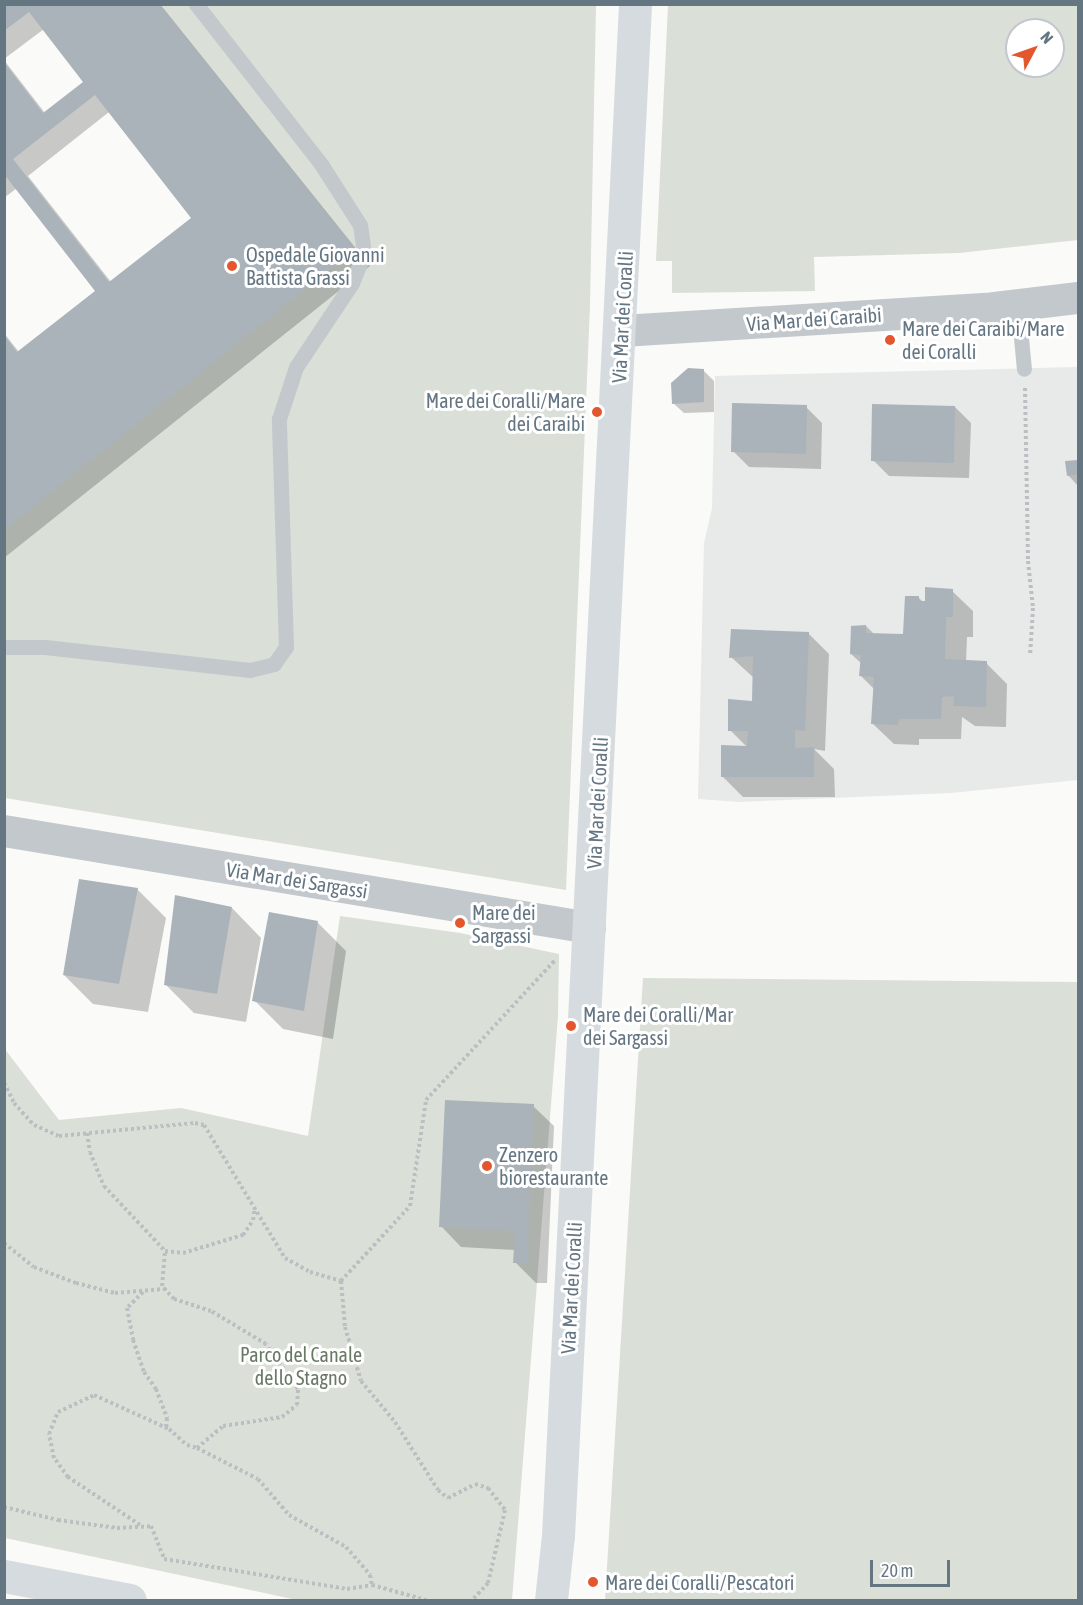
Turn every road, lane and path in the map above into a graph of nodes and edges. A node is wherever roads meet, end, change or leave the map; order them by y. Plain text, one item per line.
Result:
1 (195, 4) edge
2 (635, 4) edge
3 (1078, 298) edge
4 (1018, 306) junction
5 (622, 332) junction
6 (1024, 369) joint
7 (4, 647) edge
8 (1030, 656) dead end
9 (4, 831) edge
10 (588, 928) junction
11 (4, 1083) edge
12 (87, 1133) junction
13 (255, 1207) junction
14 (4, 1243) edge
15 (165, 1251) junction
16 (341, 1281) junction
17 (164, 1289) junction
18 (143, 1292) junction
19 (166, 1428) junction
20 (197, 1448) junction
21 (4, 1507) edge
22 (140, 1525) junction
23 (4, 1576) edge
24 (372, 1585) junction
25 (130, 1600) edge
26 (426, 1600) edge
27 (472, 1600) edge
28 (551, 1600) edge

1 - 7 lane
2 - 5 street, Via Mar dei Coralli
3 - 4 street, Via Mar dei Caraibi
4 - 5 street, Via Mar dei Caraibi
4 - 6 lane
5 - 10 street, Via Mar dei Coralli
6 - 8 path
9 - 10 street, Via Mar dei Sargassi
10 - 16 path
10 - 28 street, Via Mar dei Coralli
11 - 12 path
12 - 13 path
12 - 15 path
13 - 15 path
13 - 16 path
14 - 18 path
15 - 17 path
16 - 27 path
17 - 18 path
17 - 20 path
18 - 19 path
19 - 20 path
19 - 22 path
20 - 24 path
21 - 22 path
22 - 24 path
23 - 25 street
24 - 26 path

